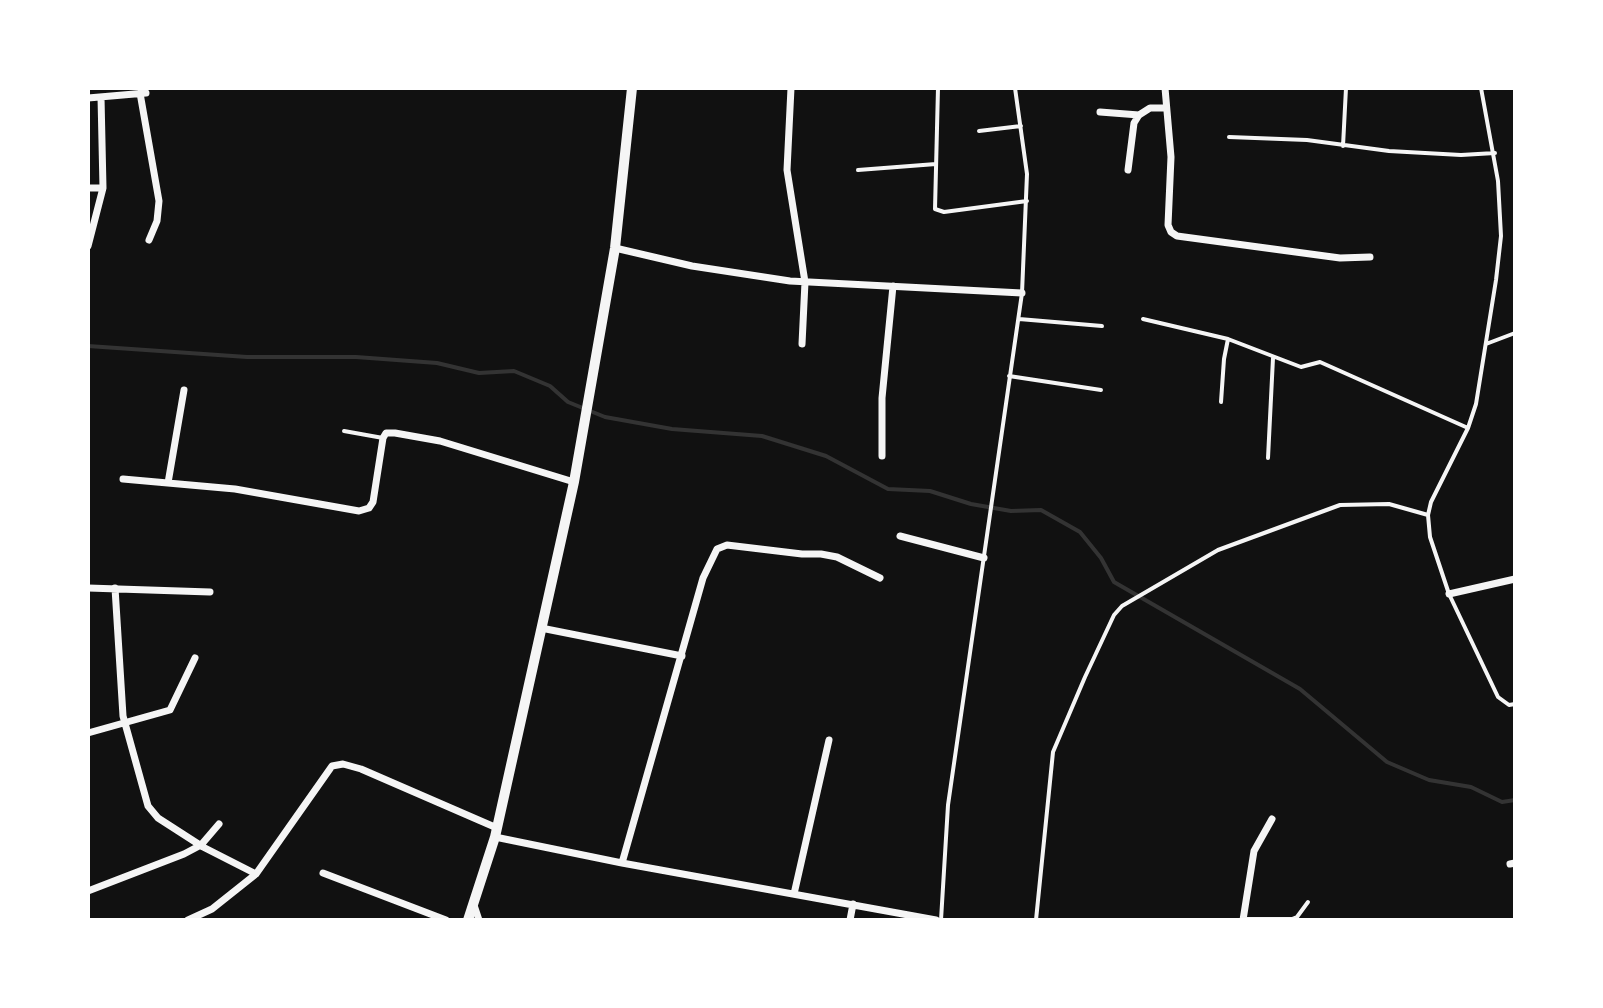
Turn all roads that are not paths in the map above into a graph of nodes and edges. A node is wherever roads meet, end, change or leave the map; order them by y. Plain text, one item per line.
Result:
1 (632, 88) edge
2 (791, 88) edge
3 (938, 88) edge
4 (1015, 88) edge
5 (1165, 88) edge
6 (1346, 88) edge
7 (1481, 88) edge
8 (138, 92) edge
9 (101, 97) junction
10 (88, 98) edge
11 (1166, 108) junction
12 (1100, 112) dead end
13 (1139, 115) junction
14 (1021, 126) junction
15 (979, 131) dead end
16 (1229, 137) dead end
17 (1343, 146) junction
18 (1495, 153) junction
19 (936, 164) junction
20 (858, 170) dead end
21 (1128, 170) dead end
22 (88, 188) edge
23 (103, 188) junction
24 (1027, 201) junction
25 (149, 240) dead end
26 (88, 246) edge
27 (615, 248) junction
28 (1370, 257) dead end
29 (805, 282) junction
30 (893, 286) junction
31 (1022, 293) junction
32 (1019, 319) junction
33 (1143, 319) dead end
34 (1102, 326) dead end
35 (1515, 333) edge
36 (1228, 339) junction
37 (802, 344) dead end
38 (1486, 344) junction
39 (1273, 358) junction
40 (1009, 376) junction
41 (184, 390) dead end
42 (1101, 390) dead end
43 (1221, 402) dead end
44 (1468, 428) junction
45 (344, 431) dead end
46 (383, 438) junction
47 (882, 456) dead end
48 (1268, 458) dead end
49 (123, 479) dead end
50 (574, 482) junction
51 (168, 483) junction
52 (1428, 515) junction
53 (900, 536) dead end
54 (984, 558) junction
55 (880, 578) dead end
56 (1515, 579) edge
57 (88, 588) edge
58 (115, 588) junction
59 (210, 592) dead end
60 (1449, 594) junction
61 (541, 628) junction
62 (682, 656) junction
63 (195, 658) dead end
64 (1515, 704) edge
65 (124, 721) junction
66 (88, 733) edge
67 (829, 740) dead end
68 (1272, 819) dead end
69 (219, 824) dead end
70 (496, 832) junction
71 (201, 845) junction
72 (622, 863) junction
73 (323, 873) dead end
74 (256, 874) junction
75 (88, 891) edge
76 (794, 894) junction
77 (1308, 902) dead end
78 (853, 904) junction
79 (474, 905) junction
80 (1243, 919) edge
81 (189, 920) edge
82 (446, 920) edge
83 (468, 920) edge
84 (479, 920) edge
85 (850, 920) edge
86 (938, 920) edge
87 (1036, 920) edge

1 - 27 main road
2 - 29 street
3 - 19 lane
4 - 14 lane
5 - 11 street
6 - 17 lane
7 - 18 lane
8 - 9 street
8 - 25 street
9 - 10 street
9 - 23 street
11 - 13 street
11 - 28 street
12 - 13 street
13 - 21 street
14 - 15 lane
14 - 24 lane
16 - 17 lane
17 - 18 lane
18 - 38 lane
19 - 20 lane
19 - 24 lane
22 - 23 street
23 - 26 street
24 - 31 lane
27 - 29 street
27 - 50 main road
29 - 30 street
29 - 37 street
30 - 31 street
30 - 47 street
31 - 32 lane
32 - 34 lane
32 - 40 lane
33 - 36 lane
35 - 38 lane
36 - 39 lane
36 - 43 lane
38 - 44 lane
39 - 44 lane
39 - 48 lane
40 - 42 lane
40 - 54 lane
41 - 51 street
44 - 52 lane
45 - 46 lane
46 - 50 street
46 - 51 street
49 - 51 street
50 - 61 main road
52 - 60 lane
52 - 87 lane
53 - 54 street
54 - 86 lane
55 - 62 street
56 - 60 street
57 - 58 street
58 - 59 street
58 - 65 street
60 - 64 lane
61 - 62 street
61 - 70 main road
62 - 72 street
63 - 65 street
65 - 66 street
65 - 71 street
67 - 76 street
68 - 80 street
69 - 71 street
70 - 72 street
70 - 74 street
70 - 79 main road
71 - 74 street
71 - 75 street
72 - 76 street
73 - 82 street
74 - 81 street
76 - 78 street
77 - 80 lane
78 - 85 street
78 - 86 street
79 - 83 main road
79 - 84 street

